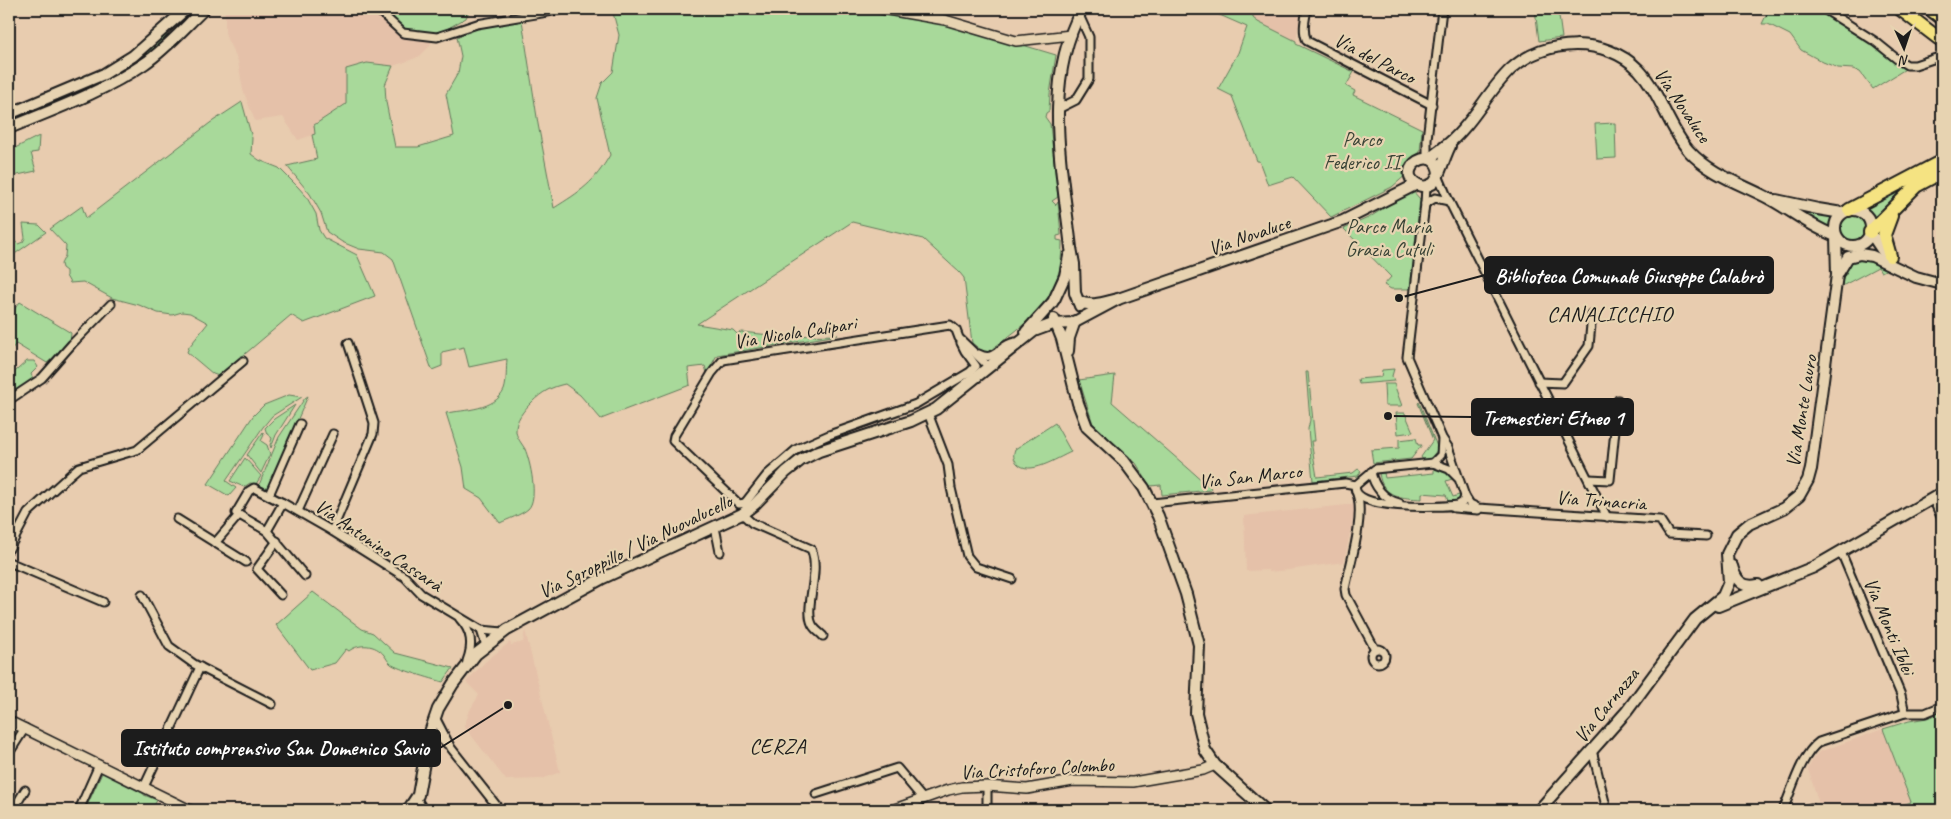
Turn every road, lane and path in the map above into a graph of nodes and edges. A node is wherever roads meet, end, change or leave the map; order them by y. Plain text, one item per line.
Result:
1 (186, 9) edge
2 (204, 9) edge
3 (377, 9) edge
4 (565, 9) edge
5 (882, 9) edge
6 (1307, 9) edge
7 (1442, 9) edge
8 (1824, 9) edge
9 (1900, 9) edge
10 (1912, 9) edge
11 (1930, 9) edge
12 (1081, 12) edge
13 (1942, 18) edge
14 (1942, 32) edge
15 (1071, 35) junction
16 (1942, 41) edge
17 (1942, 56) edge
18 (1432, 104) junction
19 (1058, 109) junction
20 (9, 114) edge
21 (9, 128) edge
22 (1453, 140) junction
23 (1425, 159) junction
24 (1942, 161) edge
25 (1942, 172) edge
26 (1439, 174) junction
27 (1410, 175) junction
28 (1425, 185) junction
29 (1443, 188) junction
30 (1388, 198) junction
31 (1770, 199) junction
32 (1449, 201) junction
33 (1426, 204) junction
34 (1896, 207) junction
35 (1846, 211) junction
36 (1870, 232) junction
37 (1836, 236) junction
38 (1071, 248) junction
39 (1890, 256) junction
40 (1905, 272) junction
41 (1838, 276) junction
42 (1942, 284) edge
43 (1118, 299) junction
44 (1078, 300) junction
45 (1053, 301) junction
46 (111, 304) dead end
47 (1592, 314) dead end
48 (1076, 321) junction
49 (1057, 322) junction
50 (1034, 331) junction
51 (959, 338) junction
52 (1062, 339) junction
53 (1015, 342) junction
54 (348, 343) dead end
55 (970, 349) junction
56 (1007, 353) junction
57 (243, 361) dead end
58 (1069, 362) junction
59 (989, 367) junction
60 (972, 375) junction
61 (1539, 382) junction
62 (9, 400) edge
63 (1618, 400) dead end
64 (928, 413) junction
65 (300, 424) dead end
66 (333, 434) dead end
67 (1442, 438) junction
68 (1433, 463) junction
69 (1371, 472) junction
70 (1458, 478) junction
71 (1588, 479) junction
72 (1353, 484) junction
73 (1357, 494) junction
74 (269, 495) junction
75 (1465, 496) junction
76 (1938, 496) edge
77 (283, 503) junction
78 (1152, 503) junction
79 (1378, 504) junction
80 (1403, 504) junction
81 (1446, 506) junction
82 (746, 509) junction
83 (1486, 509) junction
84 (298, 511) junction
85 (239, 515) junction
86 (1608, 517) junction
87 (177, 519) dead end
88 (1359, 519) junction
89 (1942, 519) edge
90 (715, 527) junction
91 (267, 531) junction
92 (332, 531) junction
93 (1706, 536) dead end
94 (277, 541) junction
95 (215, 543) junction
96 (1732, 543) junction
97 (9, 549) edge
98 (720, 552) dead end
99 (1841, 552) junction
100 (9, 562) edge
101 (246, 562) dead end
102 (305, 576) dead end
103 (1012, 579) dead end
104 (1774, 582) junction
105 (142, 595) dead end
106 (281, 595) dead end
107 (103, 602) dead end
108 (456, 615) junction
109 (1695, 619) junction
110 (481, 630) junction
111 (504, 632) junction
112 (823, 636) dead end
113 (471, 638) junction
114 (486, 646) junction
115 (1375, 649) dead end
116 (465, 666) junction
117 (200, 667) junction
118 (272, 704) dead end
119 (1942, 706) edge
120 (1905, 714) junction
121 (435, 717) junction
122 (9, 721) edge
123 (24, 728) junction
124 (429, 735) junction
125 (451, 748) junction
126 (1592, 750) junction
127 (9, 754) edge
128 (100, 765) junction
129 (1215, 765) junction
130 (987, 786) junction
131 (144, 787) junction
132 (25, 790) dead end
133 (816, 794) dead end
134 (416, 798) junction
135 (923, 799) junction
136 (13, 810) edge
137 (78, 810) edge
138 (190, 810) edge
139 (408, 810) edge
140 (424, 810) edge
141 (500, 810) edge
142 (892, 810) edge
143 (987, 810) edge
144 (1265, 810) edge
145 (1538, 810) edge
146 (1607, 810) edge
147 (1783, 810) edge
148 (1805, 810) edge
149 (1812, 810) edge

1 - 20 main road
2 - 21 main road
3 - 4 street
5 - 15 street
6 - 18 street, Via del Parco
7 - 18 street
8 - 17 street
9 - 16 highway
10 - 14 highway
11 - 13 highway
12 - 15 main road
12 - 19 street
15 - 19 main road
18 - 23 street
19 - 38 main road
22 - 23 main road
22 - 26 main road
22 - 31 main road, Via Novaluce
23 - 26 main road
23 - 27 main road
24 - 35 highway
25 - 34 highway
26 - 28 main road
26 - 29 street
27 - 28 main road
27 - 30 main road
28 - 29 street
28 - 30 main road, Via Novaluce
28 - 33 street
29 - 32 street
30 - 43 main road, Via Novaluce
31 - 35 main road
31 - 37 main road
32 - 33 street
32 - 61 street
33 - 67 street
34 - 36 highway
34 - 39 highway
35 - 36 main road
35 - 37 main road
36 - 37 main road
36 - 39 main road
37 - 41 main road
38 - 44 main road
38 - 45 main road
39 - 40 main road
40 - 41 main road
40 - 42 main road
41 - 96 main road, Via Monte Lauro
43 - 44 main road
43 - 48 main road
44 - 45 main road
44 - 48 main road
45 - 49 main road
45 - 53 main road
46 - 62 street
47 - 61 street
48 - 49 main road
48 - 58 main road
49 - 50 main road
49 - 52 main road
50 - 52 main road
50 - 56 main road
51 - 55 street, Via Nicola Calipari
51 - 60 street
51 - 82 street, Via Nicola Calipari
52 - 58 main road
53 - 55 street
53 - 56 main road
54 - 92 street
55 - 59 street, Via Nicola Calipari
56 - 59 main road, Via Sgroppillo / Via Nuovalucello
57 - 97 street
58 - 78 main road
59 - 60 main road, Via Sgroppillo / Via Nuovalucello
60 - 64 main road, Via Sgroppillo / Via Nuovalucello
60 - 82 street
61 - 71 street
63 - 71 street
64 - 82 main road, Via Sgroppillo / Via Nuovalucello
64 - 103 street
65 - 74 street
66 - 84 street
67 - 68 street
67 - 70 street
68 - 69 street
68 - 70 street
69 - 72 street
69 - 80 street
70 - 75 street
71 - 86 street
72 - 73 street
72 - 78 street, Via San Marco
73 - 79 street
73 - 88 street
74 - 77 street, Via Antonino Cassarà
74 - 85 street
75 - 81 street
75 - 83 street
76 - 89 street
76 - 99 main road
77 - 84 street, Via Antonino Cassarà
77 - 91 street
78 - 129 main road
79 - 80 street, Via Trinacria
79 - 88 street
80 - 81 street, Via Trinacria
81 - 83 street, Via Trinacria
82 - 90 main road, Via Sgroppillo / Via Nuovalucello
82 - 112 street
83 - 86 street, Via Trinacria
84 - 92 street, Via Antonino Cassarà
85 - 91 street
85 - 95 street
86 - 93 street, Via Trinacria
87 - 95 street
88 - 115 street
90 - 98 street
90 - 111 main road, Via Sgroppillo / Via Nuovalucello
91 - 94 street
92 - 108 street, Via Antonino Cassarà
94 - 102 street
94 - 106 street
95 - 101 street
96 - 104 main road
96 - 109 main road
99 - 104 main road
99 - 120 street, Via Monti Iblei
100 - 107 street
104 - 109 main road
105 - 117 street
108 - 110 street, Via Antonino Cassarà
108 - 113 street
109 - 126 main road, Via Carnazza
110 - 111 street
110 - 114 street
111 - 114 main road, Via Sgroppillo / Via Nuovalucello
113 - 114 street
113 - 116 street
114 - 116 main road, Via Sgroppillo / Via Nuovalucello
116 - 121 main road, Via Sgroppillo / Via Nuovalucello
117 - 118 street
117 - 131 street
119 - 120 street
120 - 147 street
121 - 124 main road, Via Sgroppillo / Via Nuovalucello
121 - 125 street
122 - 123 street
123 - 127 street
123 - 128 street
124 - 125 street
124 - 134 main road, Via Sgroppillo / Via Nuovalucello
125 - 141 street
126 - 145 main road, Via Carnazza
126 - 146 street
128 - 131 street
128 - 137 street
129 - 130 street, Via Cristoforo Colombo
129 - 144 main road
130 - 135 street, Via Cristoforo Colombo
130 - 143 street
131 - 138 street
132 - 136 street
133 - 135 street
134 - 139 main road, Via Sgroppillo / Via Nuovalucello
134 - 140 street
135 - 142 street, Via Cristoforo Colombo
148 - 149 street

